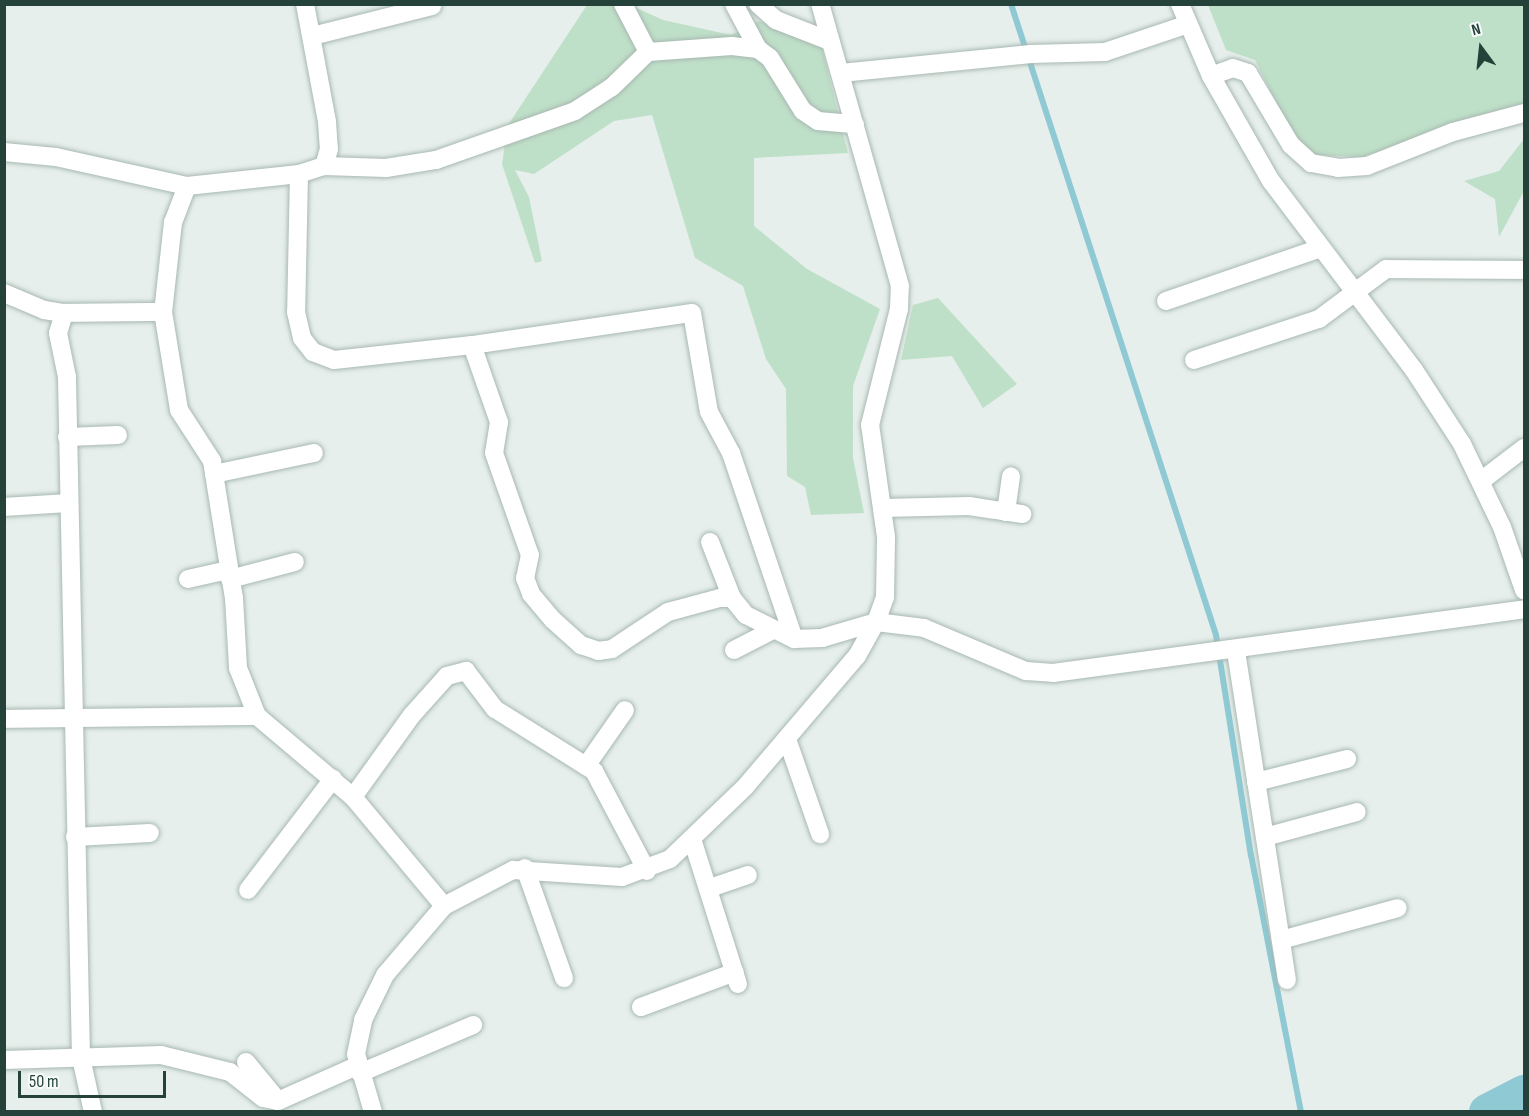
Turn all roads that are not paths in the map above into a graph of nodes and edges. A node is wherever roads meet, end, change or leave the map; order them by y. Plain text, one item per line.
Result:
1 (305, 4) edge
2 (623, 4) edge
3 (734, 4) edge
4 (758, 4) edge
5 (820, 4) edge
6 (1180, 4) edge
7 (432, 6) dead end
8 (1188, 24) junction
9 (312, 36) junction
10 (830, 41) junction
11 (758, 49) junction
12 (648, 52) junction
13 (841, 73) junction
14 (1211, 76) junction
15 (1524, 113) edge
16 (855, 124) junction
17 (4, 152) edge
18 (324, 166) junction
19 (298, 174) junction
20 (187, 186) junction
21 (1321, 248) junction
22 (1524, 270) edge
23 (4, 293) edge
24 (1358, 293) junction
25 (1166, 301) dead end
26 (163, 312) junction
27 (64, 313) junction
28 (472, 345) junction
29 (1194, 360) dead end
30 (118, 435) dead end
31 (68, 438) junction
32 (1524, 448) edge
33 (314, 453) dead end
34 (214, 474) junction
35 (1011, 476) dead end
36 (1481, 481) junction
37 (68, 503) junction
38 (4, 507) edge
39 (882, 508) junction
40 (710, 542) dead end
41 (295, 562) dead end
42 (229, 575) junction
43 (188, 579) dead end
44 (1524, 590) edge
45 (732, 598) junction
46 (1524, 609) edge
47 (876, 622) junction
48 (771, 631) junction
49 (794, 639) junction
50 (734, 650) dead end
51 (1226, 652) junction
52 (625, 710) dead end
53 (257, 716) junction
54 (72, 718) junction
55 (4, 719) edge
56 (787, 739) junction
57 (1347, 759) dead end
58 (586, 766) junction
59 (333, 778) junction
60 (1256, 782) junction
61 (353, 797) junction
62 (1357, 812) dead end
63 (150, 833) dead end
64 (820, 834) dead end
65 (75, 837) junction
66 (1265, 837) junction
67 (692, 839) junction
68 (525, 868) junction
69 (647, 871) junction
70 (748, 875) dead end
71 (710, 888) junction
72 (248, 890) dead end
73 (444, 906) junction
74 (1398, 908) dead end
75 (1281, 940) junction
76 (564, 978) dead end
77 (1287, 981) dead end
78 (641, 1007) dead end
79 (473, 1025) dead end
80 (81, 1058) junction
81 (4, 1060) edge
82 (246, 1062) dead end
83 (359, 1069) junction
84 (278, 1101) junction
85 (93, 1112) edge
86 (373, 1112) edge

1 - 9 street
2 - 12 street
3 - 11 street
4 - 10 street
5 - 10 street
6 - 8 street
7 - 9 street
8 - 13 street
8 - 14 street
9 - 18 street
10 - 13 street
11 - 12 street
11 - 16 street
12 - 18 street
13 - 16 street
14 - 15 street
14 - 21 street
16 - 39 street
17 - 20 street
18 - 19 street
19 - 20 street
19 - 28 street
20 - 26 street
21 - 24 street
21 - 25 street
22 - 24 street
23 - 27 street
24 - 29 street
24 - 36 street
26 - 27 street
26 - 34 street
27 - 31 street
28 - 45 street
28 - 49 street
30 - 31 street
31 - 37 street
32 - 36 street
33 - 34 street
34 - 42 street
35 - 39 street
36 - 44 street
37 - 38 street
37 - 54 street
39 - 47 street
40 - 45 street
41 - 42 street
42 - 43 street
42 - 53 street
45 - 48 street
46 - 51 street
47 - 49 street
47 - 51 street
47 - 56 street
48 - 49 street
48 - 50 street
51 - 60 street
52 - 58 street
53 - 54 street
53 - 59 street
54 - 55 street
54 - 65 street
56 - 64 street
56 - 67 street
57 - 60 street
58 - 61 street
58 - 69 street
59 - 61 street
59 - 72 street
60 - 66 street
61 - 73 street
62 - 66 street
63 - 65 street
65 - 80 street
66 - 75 street
67 - 69 street
67 - 71 street
68 - 69 street
68 - 73 street
68 - 76 street
70 - 71 street
71 - 78 street
73 - 83 street
74 - 75 street
75 - 77 street
79 - 83 street
80 - 81 street
80 - 84 street
80 - 85 street
82 - 84 street
83 - 84 street
83 - 86 street

